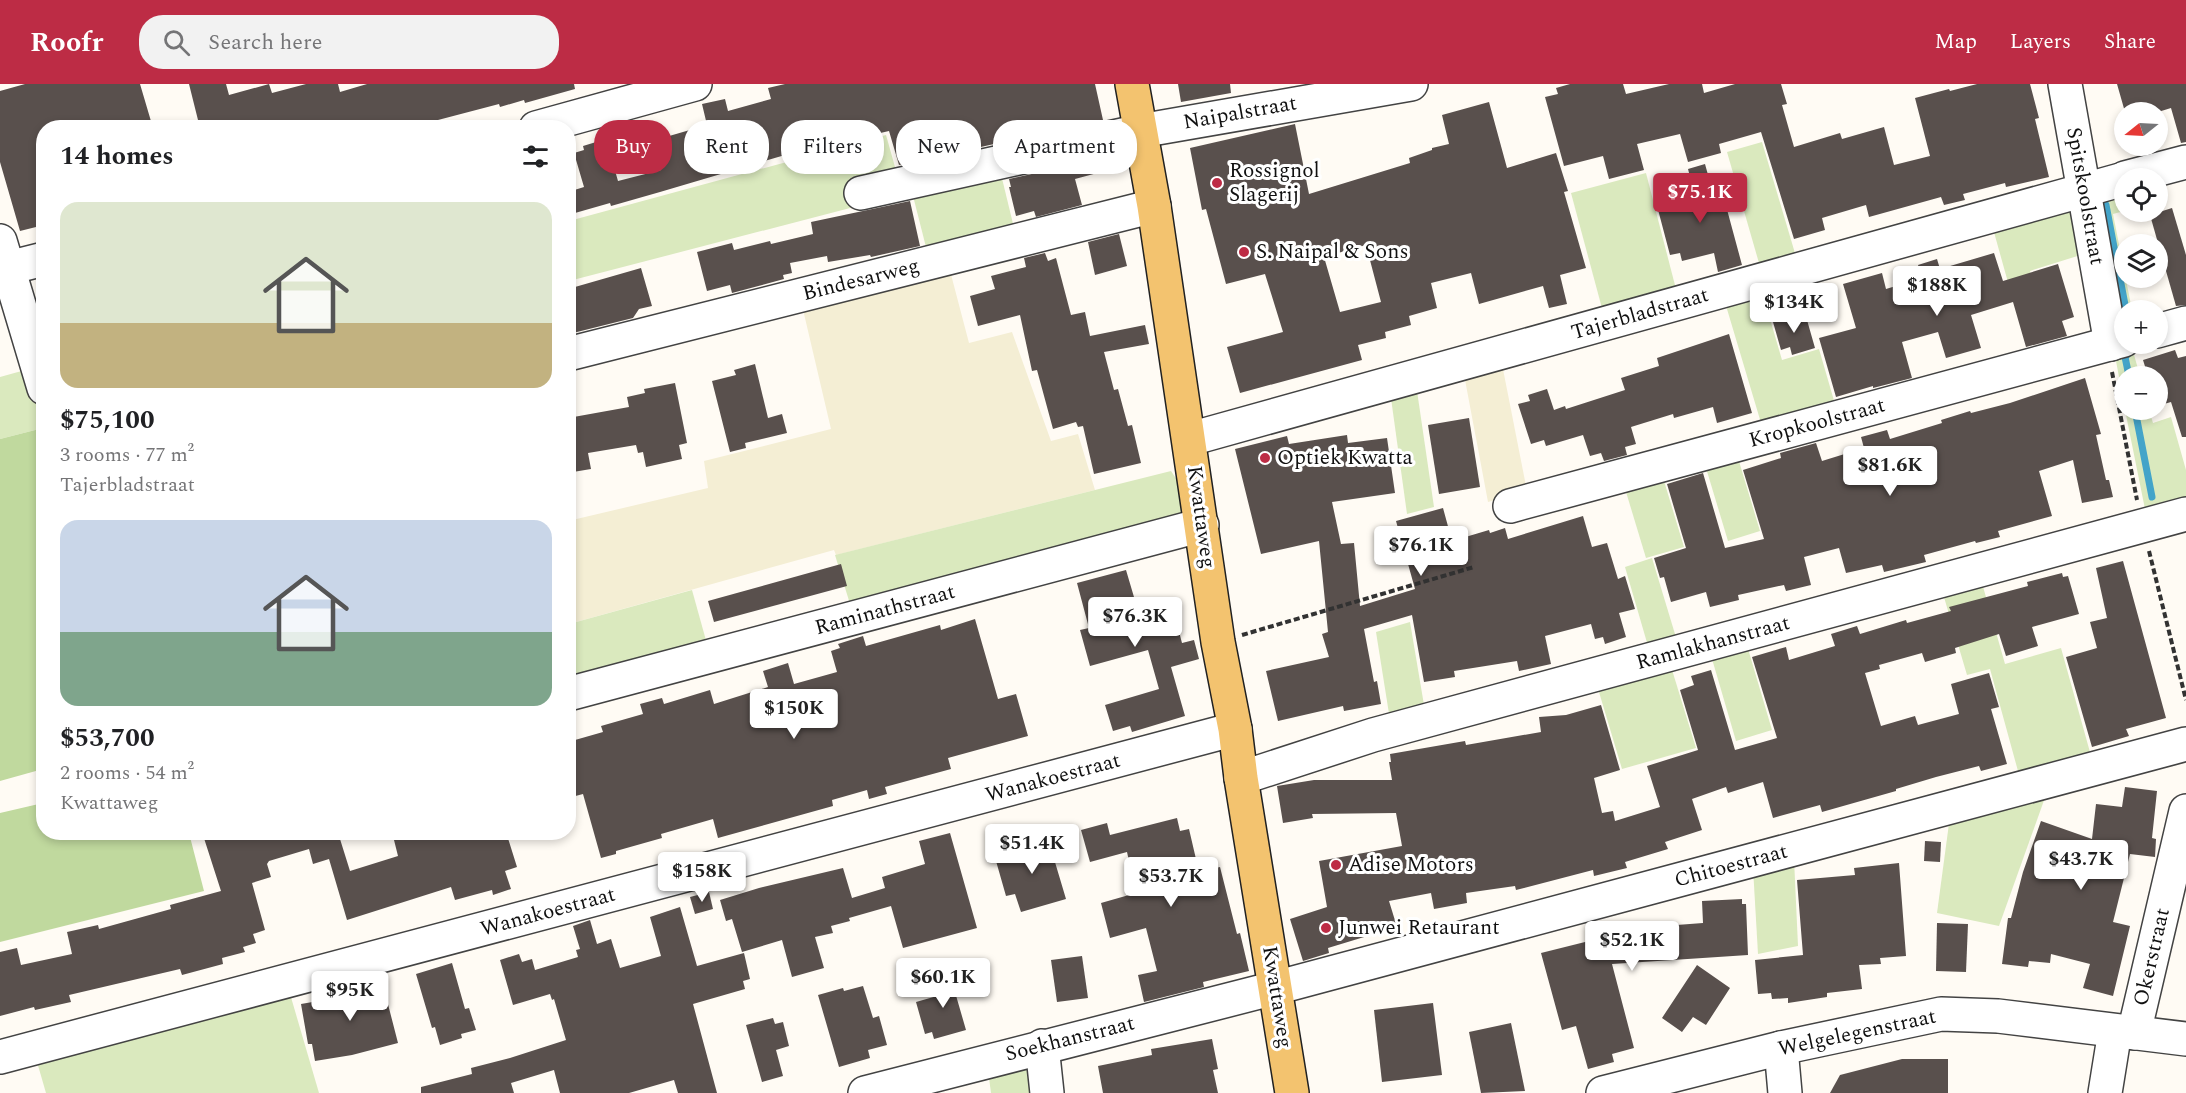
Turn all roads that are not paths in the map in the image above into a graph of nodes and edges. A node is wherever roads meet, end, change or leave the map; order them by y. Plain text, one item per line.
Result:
1 (695, 84) edge
2 (1131, 84) edge
3 (1411, 84) edge
4 (2065, 84) edge
5 (565, 120) edge
6 (1140, 131) junction
7 (2186, 162) edge
8 (2164, 168) edge
9 (2114, 182) edge
10 (2083, 190) junction
11 (861, 193) dead end
12 (1154, 206) junction
13 (36, 259) edge
14 (3, 260) edge
15 (2186, 323) edge
16 (2168, 328) edge
17 (2114, 343) edge
18 (576, 352) edge
19 (36, 363) edge
20 (1190, 439) junction
21 (1510, 506) dead end
22 (2186, 514) edge
23 (1202, 525) junction
24 (576, 692) edge
25 (1235, 729) junction
26 (2186, 744) edge
27 (1241, 778) junction
28 (2186, 811) edge
29 (1275, 988) junction
30 (2125, 1032) junction
31 (2186, 1039) edge
32 (1042, 1046) junction
33 (1781, 1048) junction
34 (0, 1057) edge
35 (865, 1093) edge
36 (1047, 1093) edge
37 (1292, 1093) edge
38 (1603, 1093) edge
39 (1785, 1093) edge
40 (2105, 1093) edge

1 - 5 street
2 - 6 main road, Kwattaweg
3 - 6 street, Naipalstraat
4 - 10 street, Spitskoolstraat
6 - 11 street, Naipalstraat
6 - 12 main road, Kwattaweg
7 - 8 street, Tajerbladstraat
9 - 10 street, Tajerbladstraat
10 - 17 street, Spitskoolstraat
10 - 20 street, Tajerbladstraat
12 - 18 street, Bindesarweg
12 - 20 main road, Kwattaweg
13 - 14 street
14 - 19 street
15 - 16 street
17 - 21 street, Kropkoolstraat
20 - 23 main road, Kwattaweg
22 - 27 street, Ramlakhanstraat
23 - 24 street, Raminathstraat
23 - 25 main road, Kwattaweg
25 - 27 main road, Kwattaweg
25 - 34 street, Wanakoestraat
26 - 29 street, Chitoestraat
27 - 29 main road, Kwattaweg
28 - 30 street, Okerstraat
29 - 32 street, Soekhanstraat
29 - 37 main road, Kwattaweg
30 - 31 street, Welgelegenstraat
30 - 33 street, Welgelegenstraat
30 - 40 street, Okerstraat
32 - 35 street, Soekhanstraat
32 - 36 street
33 - 38 street, Welgelegenstraat
33 - 39 street

